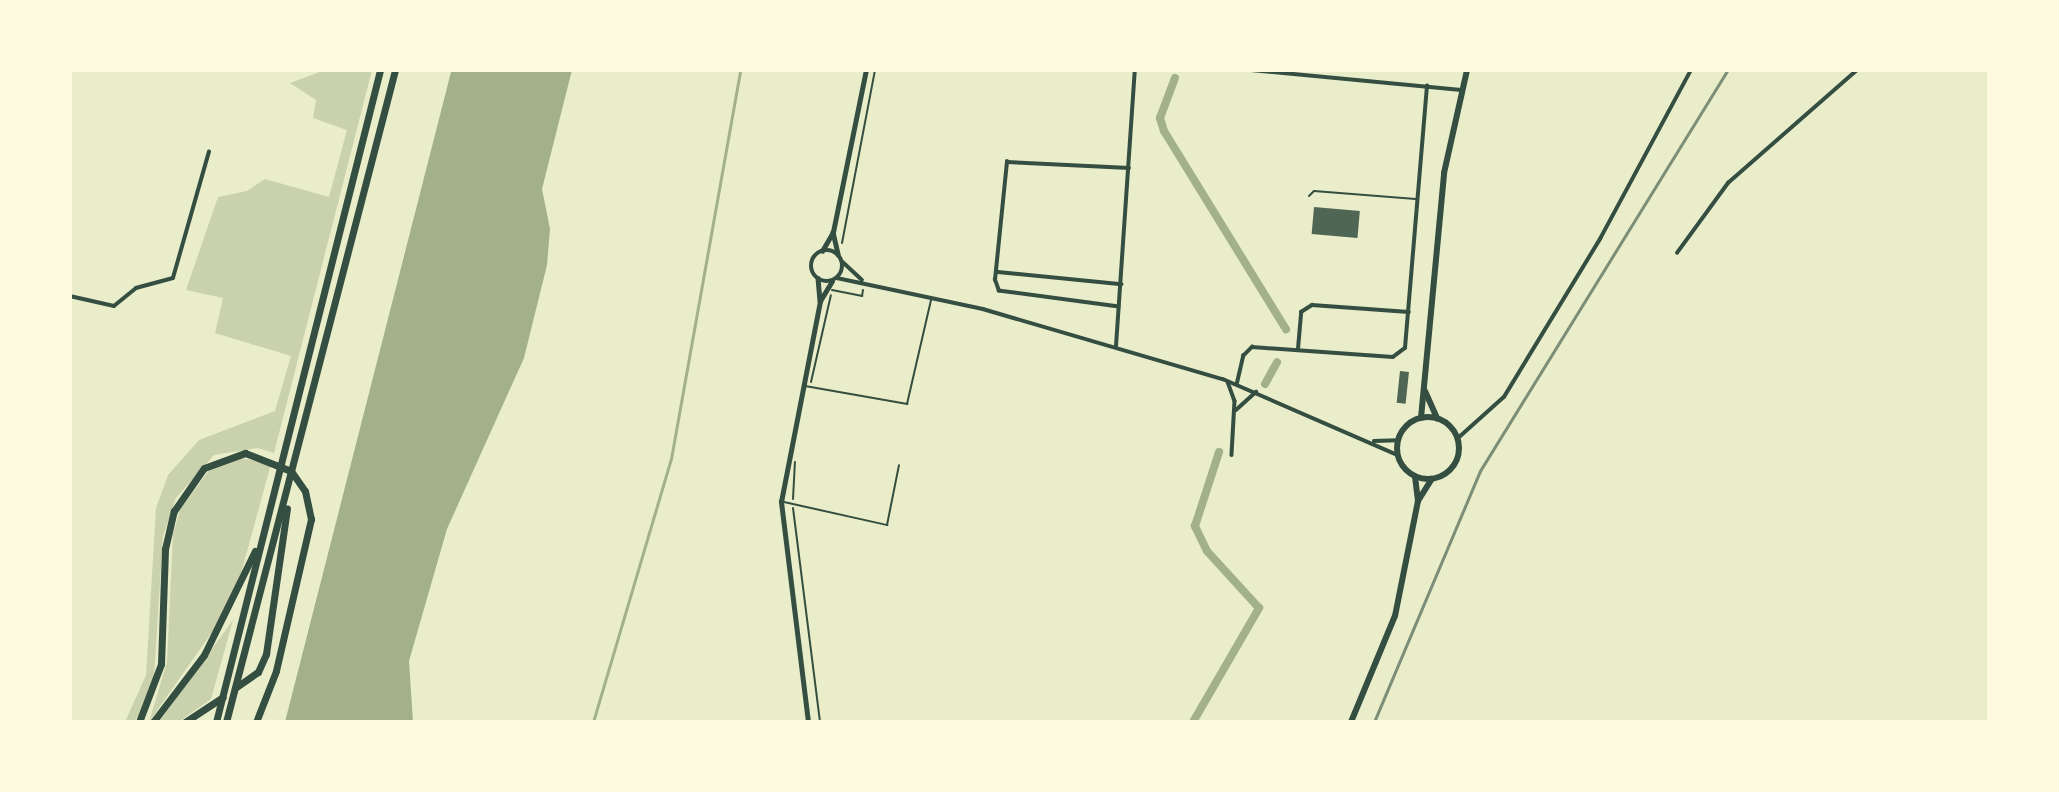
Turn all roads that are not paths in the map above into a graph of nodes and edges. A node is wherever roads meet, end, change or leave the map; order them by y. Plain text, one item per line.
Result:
1 (380, 70) edge
2 (395, 70) edge
3 (866, 70) edge
4 (1135, 70) edge
5 (1251, 70) edge
6 (1467, 70) edge
7 (1690, 70) edge
8 (1857, 70) edge
9 (1427, 86) junction
10 (1461, 90) junction
11 (209, 152) dead end
12 (1129, 168) junction
13 (1309, 196) dead end
14 (1417, 200) junction
15 (832, 232) junction
16 (822, 251) junction
17 (1677, 253) dead end
18 (838, 254) junction
19 (843, 262) junction
20 (998, 272) junction
21 (818, 278) junction
22 (835, 279) junction
23 (864, 281) junction
24 (1121, 284) junction
25 (70, 296) edge
26 (931, 300) junction
27 (821, 302) junction
28 (1119, 307) junction
29 (1409, 312) junction
30 (1116, 346) junction
31 (1298, 349) junction
32 (1227, 380) junction
33 (1237, 383) junction
34 (802, 385) junction
35 (1424, 389) junction
36 (1257, 391) junction
37 (1235, 412) junction
38 (1421, 418) junction
39 (1437, 418) junction
40 (1457, 439) junction
41 (1398, 440) junction
42 (1372, 442) junction
43 (1232, 455) dead end
44 (1398, 455) junction
45 (899, 465) dead end
46 (1415, 476) junction
47 (1432, 479) junction
48 (290, 481) junction
49 (1418, 501) junction
50 (781, 502) junction
51 (261, 538) junction
52 (139, 722) edge
53 (153, 722) edge
54 (186, 722) edge
55 (216, 722) edge
56 (226, 722) edge
57 (256, 722) edge
58 (808, 722) edge
59 (1351, 722) edge

1 - 51 highway
2 - 48 highway
3 - 15 street
4 - 12 street
5 - 9 street
6 - 10 main road
7 - 40 street
8 - 17 street
9 - 10 street
9 - 14 street
10 - 35 main road
11 - 25 street
12 - 20 street
12 - 24 street
13 - 14 lane
14 - 29 street
15 - 16 street
15 - 18 street
16 - 18 street
16 - 21 street
18 - 19 street
19 - 22 street
19 - 23 street
20 - 24 street
20 - 28 street
21 - 22 street
21 - 27 street
22 - 23 street
22 - 27 street
23 - 26 street
24 - 28 street
26 - 30 street
26 - 34 lane
27 - 34 street
28 - 30 street
29 - 31 street
29 - 31 street
30 - 32 street
31 - 33 street
32 - 33 street
32 - 37 street
33 - 36 street
34 - 50 street
35 - 38 main road
35 - 39 main road
36 - 37 street
36 - 42 street
37 - 43 street
38 - 39 main road
38 - 41 main road
39 - 40 main road
40 - 47 main road
41 - 42 street
41 - 44 main road
42 - 44 street
44 - 46 main road
45 - 50 lane
46 - 47 main road
46 - 49 main road
47 - 49 main road
48 - 54 highway
48 - 56 highway
49 - 59 main road
50 - 58 street
51 - 53 highway
51 - 55 highway
52 - 57 highway

